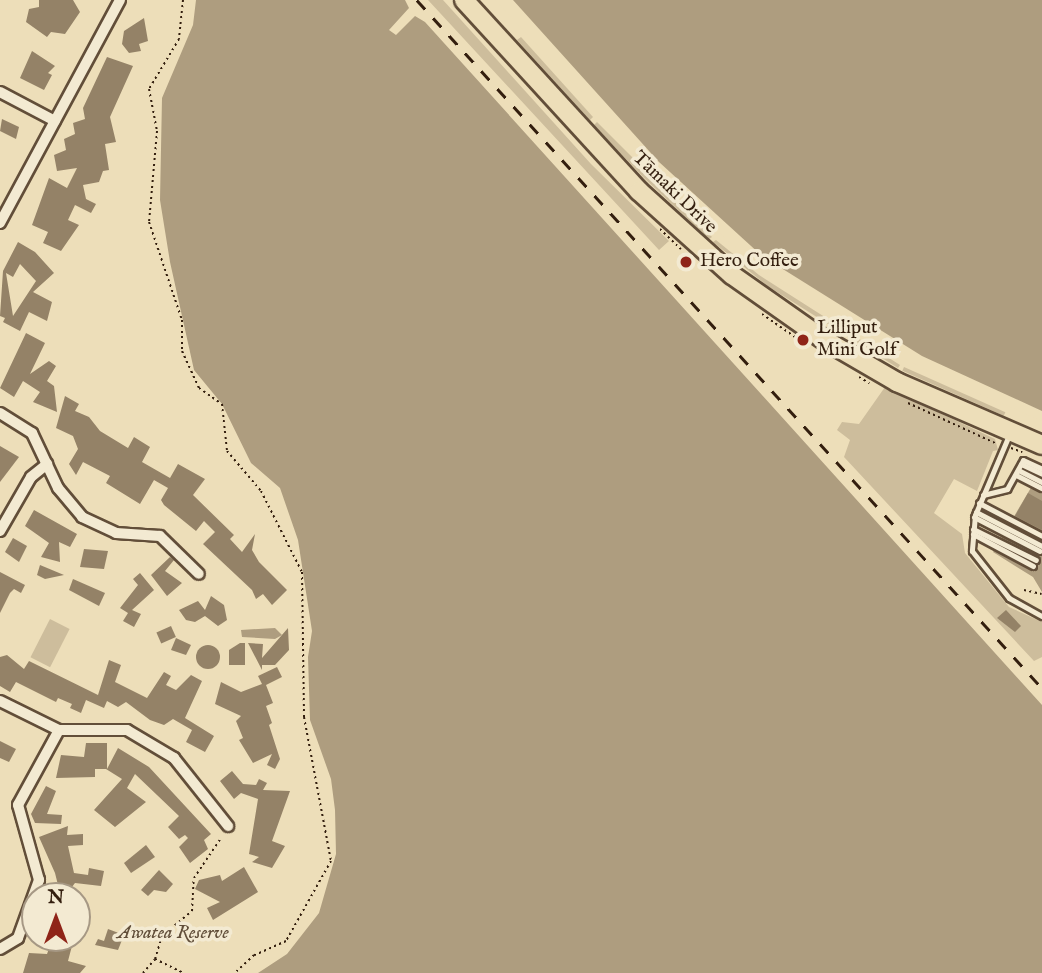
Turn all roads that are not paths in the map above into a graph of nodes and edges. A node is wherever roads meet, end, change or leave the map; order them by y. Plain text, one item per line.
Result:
1 (120, 0) edge
2 (464, 0) edge
3 (0, 92) edge
4 (55, 121) junction
5 (0, 223) edge
6 (0, 413) edge
7 (1009, 433) junction
8 (1042, 445) edge
9 (47, 464) junction
10 (1020, 467) junction
11 (1042, 469) edge
12 (1042, 474) edge
13 (1042, 482) edge
14 (1042, 488) edge
15 (983, 495) junction
16 (979, 503) junction
17 (975, 515) junction
18 (0, 531) edge
19 (973, 531) junction
20 (1042, 536) edge
21 (1041, 548) edge
22 (1035, 563) dead end
23 (199, 574) dead end
24 (1042, 616) edge
25 (0, 701) edge
26 (59, 730) junction
27 (228, 826) dead end
28 (0, 949) edge

1 - 4 street
2 - 7 main road, Tāmaki Drive
3 - 4 street
4 - 5 street
6 - 9 street
7 - 8 main road, Tāmaki Drive
7 - 15 lane
9 - 18 street
9 - 23 street
10 - 11 lane
10 - 12 lane
10 - 13 lane
10 - 14 lane
10 - 15 lane
15 - 16 lane
16 - 17 lane
16 - 20 lane
17 - 19 lane
17 - 21 lane
19 - 22 lane
19 - 24 lane
25 - 26 street
26 - 27 street
26 - 28 street

